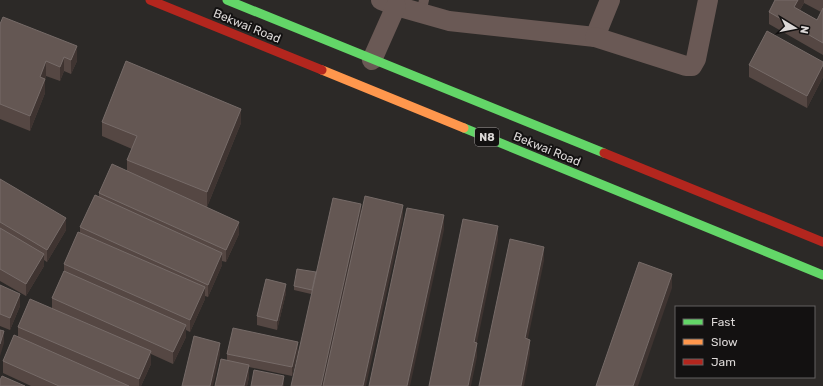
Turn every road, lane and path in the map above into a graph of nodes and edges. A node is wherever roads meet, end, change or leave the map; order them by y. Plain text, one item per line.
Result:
1 (150, 0) edge
2 (227, 0) edge
3 (610, 0) edge
4 (708, 0) edge
5 (388, 3) edge
6 (423, 7) edge
7 (595, 37) junction
8 (372, 60) junction
9 (823, 242) edge
10 (823, 275) edge

1 - 10 highway, Bekwai Road / N8
2 - 8 highway, Bekwai Road / N8
3 - 7 street
4 - 7 street
5 - 6 street
5 - 8 street
6 - 7 street
8 - 9 highway, Bekwai Road / N8

